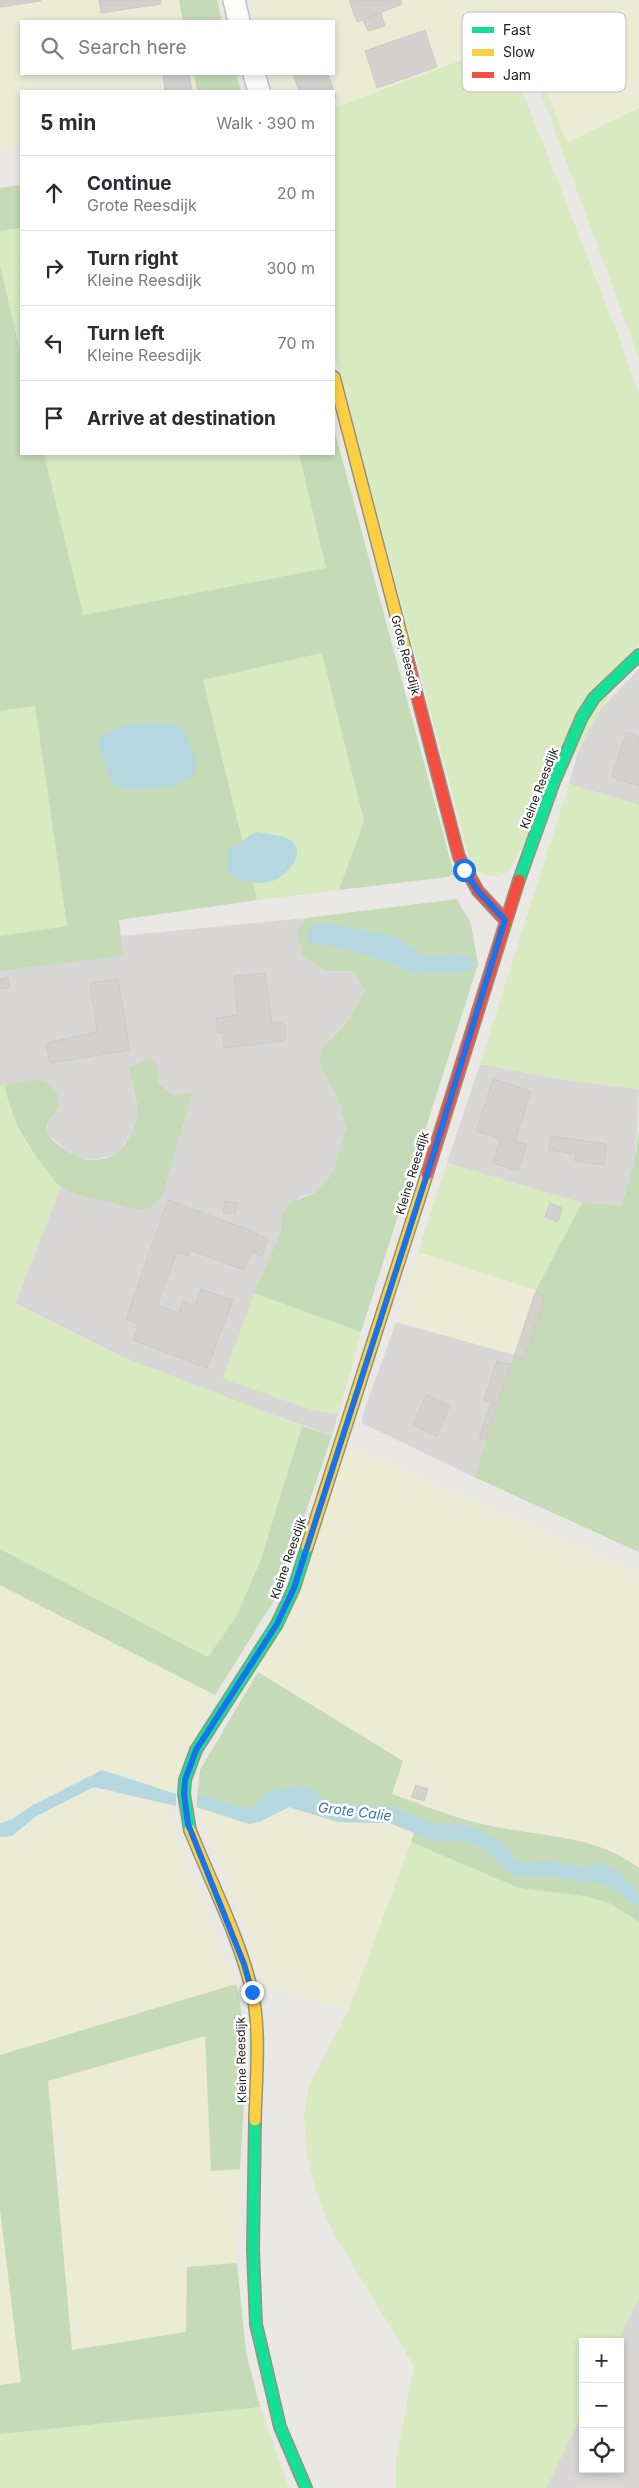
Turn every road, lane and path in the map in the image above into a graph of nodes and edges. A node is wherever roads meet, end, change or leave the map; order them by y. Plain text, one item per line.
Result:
1 (234, 0) edge
2 (239, 20) edge
3 (254, 75) edge
4 (259, 90) edge
5 (335, 381) edge
6 (639, 655) edge
7 (505, 920) junction
8 (306, 2488) edge

1 - 2 street
3 - 4 street
5 - 7 street, Grote Reesdijk
6 - 7 street, Kleine Reesdijk
7 - 8 street, Kleine Reesdijk

